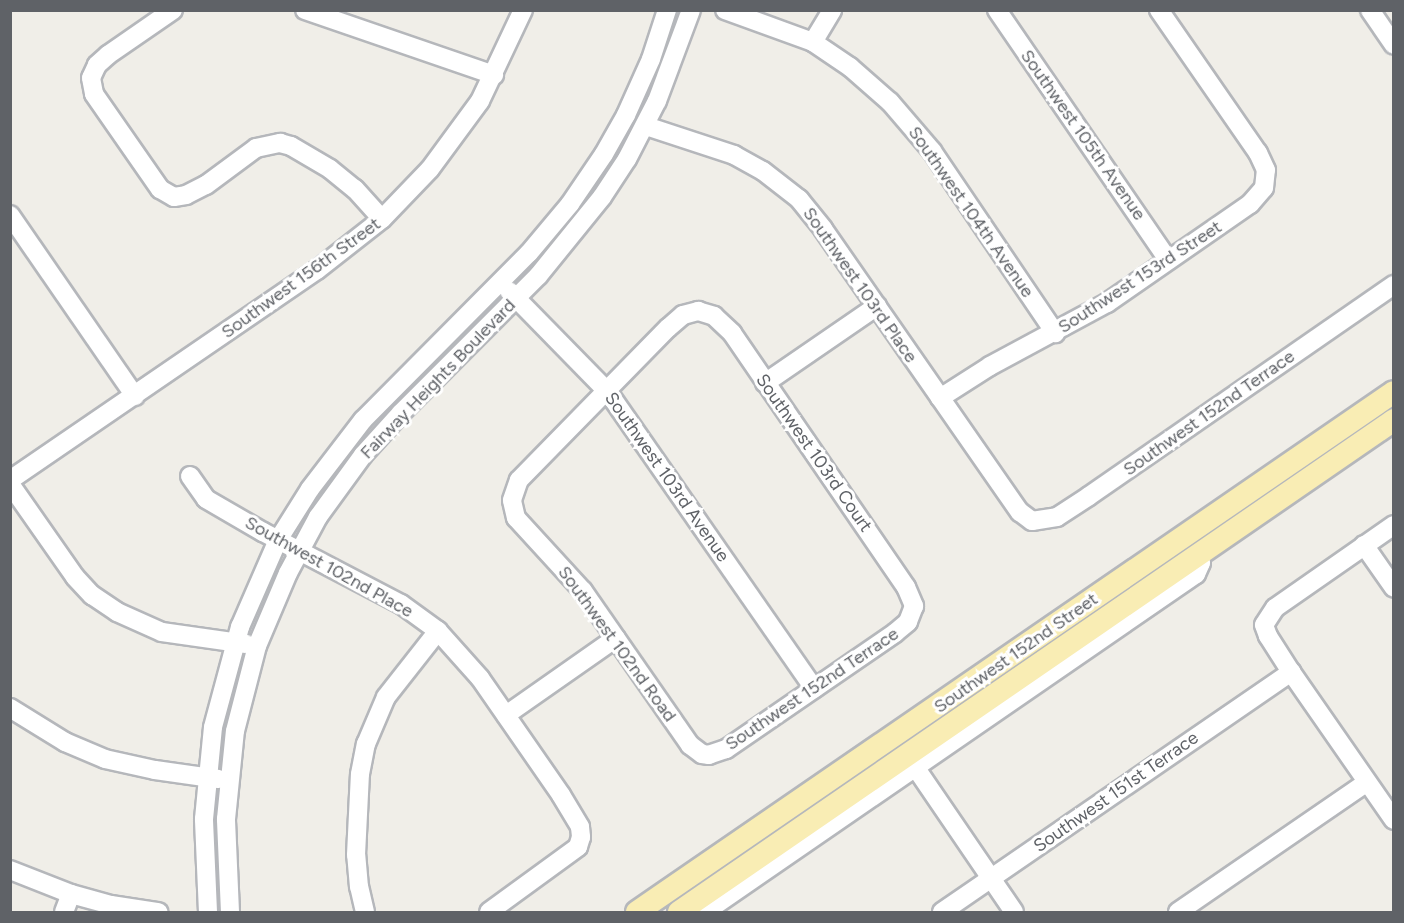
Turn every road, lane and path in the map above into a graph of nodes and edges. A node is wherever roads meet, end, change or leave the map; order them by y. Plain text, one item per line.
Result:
1 (173, 10) edge
2 (305, 10) edge
3 (523, 10) edge
4 (667, 10) edge
5 (691, 10) edge
6 (725, 10) edge
7 (832, 10) edge
8 (997, 10) edge
9 (1160, 10) edge
10 (1370, 10) edge
11 (813, 42) junction
12 (1394, 45) edge
13 (494, 75) junction
14 (646, 126) junction
15 (10, 215) edge
16 (382, 219) junction
17 (1168, 260) junction
18 (500, 283) junction
19 (1394, 285) edge
20 (516, 298) junction
21 (877, 306) junction
22 (1055, 333) junction
23 (765, 383) junction
24 (608, 392) junction
25 (1394, 392) edge
26 (135, 396) junction
27 (940, 399) junction
28 (1394, 420) edge
29 (190, 476) dead end
30 (10, 482) edge
31 (1020, 512) joint
32 (1394, 525) edge
33 (278, 540) junction
34 (1173, 544) junction
35 (1364, 545) junction
36 (299, 550) junction
37 (1197, 556) junction
38 (1394, 588) edge
39 (913, 610) joint
40 (438, 631) junction
41 (616, 638) junction
42 (235, 643) junction
43 (257, 646) junction
44 (1291, 672) junction
45 (814, 688) junction
46 (10, 708) edge
47 (506, 715) junction
48 (894, 736) junction
49 (702, 754) joint
50 (911, 761) junction
51 (206, 777) junction
52 (228, 781) junction
53 (1367, 782) junction
54 (1394, 820) edge
55 (11, 871) edge
56 (991, 878) junction
57 (71, 894) junction
58 (64, 912) edge
59 (158, 912) edge
60 (208, 912) edge
61 (230, 912) edge
62 (365, 912) edge
63 (489, 912) edge
64 (637, 912) edge
65 (679, 912) edge
66 (705, 912) edge
67 (942, 912) edge
68 (1014, 912) edge
69 (1178, 912) edge

1 - 16 street
2 - 13 street
3 - 13 street, Southwest 156th Street
4 - 18 street, Fairway Heights Boulevard
5 - 14 street, Fairway Heights Boulevard
6 - 11 street, Southwest 104th Avenue
7 - 11 street
8 - 17 street, Southwest 105th Avenue
9 - 17 street, Southwest 153rd Street
10 - 12 street
11 - 22 street, Southwest 104th Avenue
13 - 16 street, Southwest 156th Street
14 - 20 street, Fairway Heights Boulevard
14 - 21 street, Southwest 103rd Place
15 - 26 street
16 - 26 street, Southwest 156th Street
17 - 22 street, Southwest 153rd Street
18 - 20 street, Southwest 103rd Avenue
18 - 33 street, Fairway Heights Boulevard
19 - 31 street, Southwest 152nd Terrace
20 - 24 street, Southwest 103rd Avenue
20 - 36 street, Fairway Heights Boulevard
21 - 23 street
21 - 27 street, Southwest 103rd Place
22 - 27 street, Southwest 153rd Street
23 - 24 street, Southwest 103rd Court
23 - 39 street, Southwest 103rd Court
24 - 41 street, Southwest 102nd Road
24 - 45 street, Southwest 103rd Avenue
25 - 34 main road, Southwest 152nd Street
26 - 30 street, Southwest 156th Street
27 - 31 street, Southwest 103rd Place
28 - 37 main road, Southwest 152nd Street
29 - 33 street, Southwest 102nd Place
30 - 42 street
32 - 35 street
33 - 36 street, Southwest 102nd Place
33 - 42 street, Fairway Heights Boulevard
34 - 37 main road
34 - 48 main road, Southwest 152nd Street
35 - 38 street
35 - 44 street
36 - 40 street, Southwest 102nd Place
36 - 43 street, Fairway Heights Boulevard
37 - 50 main road, Southwest 152nd Street
39 - 45 street, Southwest 152nd Terrace
40 - 47 street, Southwest 102nd Place
40 - 62 street
41 - 47 street
41 - 49 street, Southwest 102nd Road
42 - 43 street
42 - 51 street, Fairway Heights Boulevard
43 - 52 street, Fairway Heights Boulevard
44 - 53 street
44 - 56 street, Southwest 151st Terrace
45 - 49 street, Southwest 152nd Terrace
46 - 51 street
47 - 63 street, Southwest 102nd Place
48 - 50 street
48 - 64 main road, Southwest 152nd Street
50 - 56 street
50 - 65 main road, Southwest 152nd Street
50 - 66 street
51 - 52 street
51 - 60 street, Fairway Heights Boulevard
52 - 61 street, Fairway Heights Boulevard
53 - 54 street
53 - 69 street
55 - 57 street
56 - 67 street, Southwest 151st Terrace
56 - 68 street
57 - 58 street
57 - 59 street

